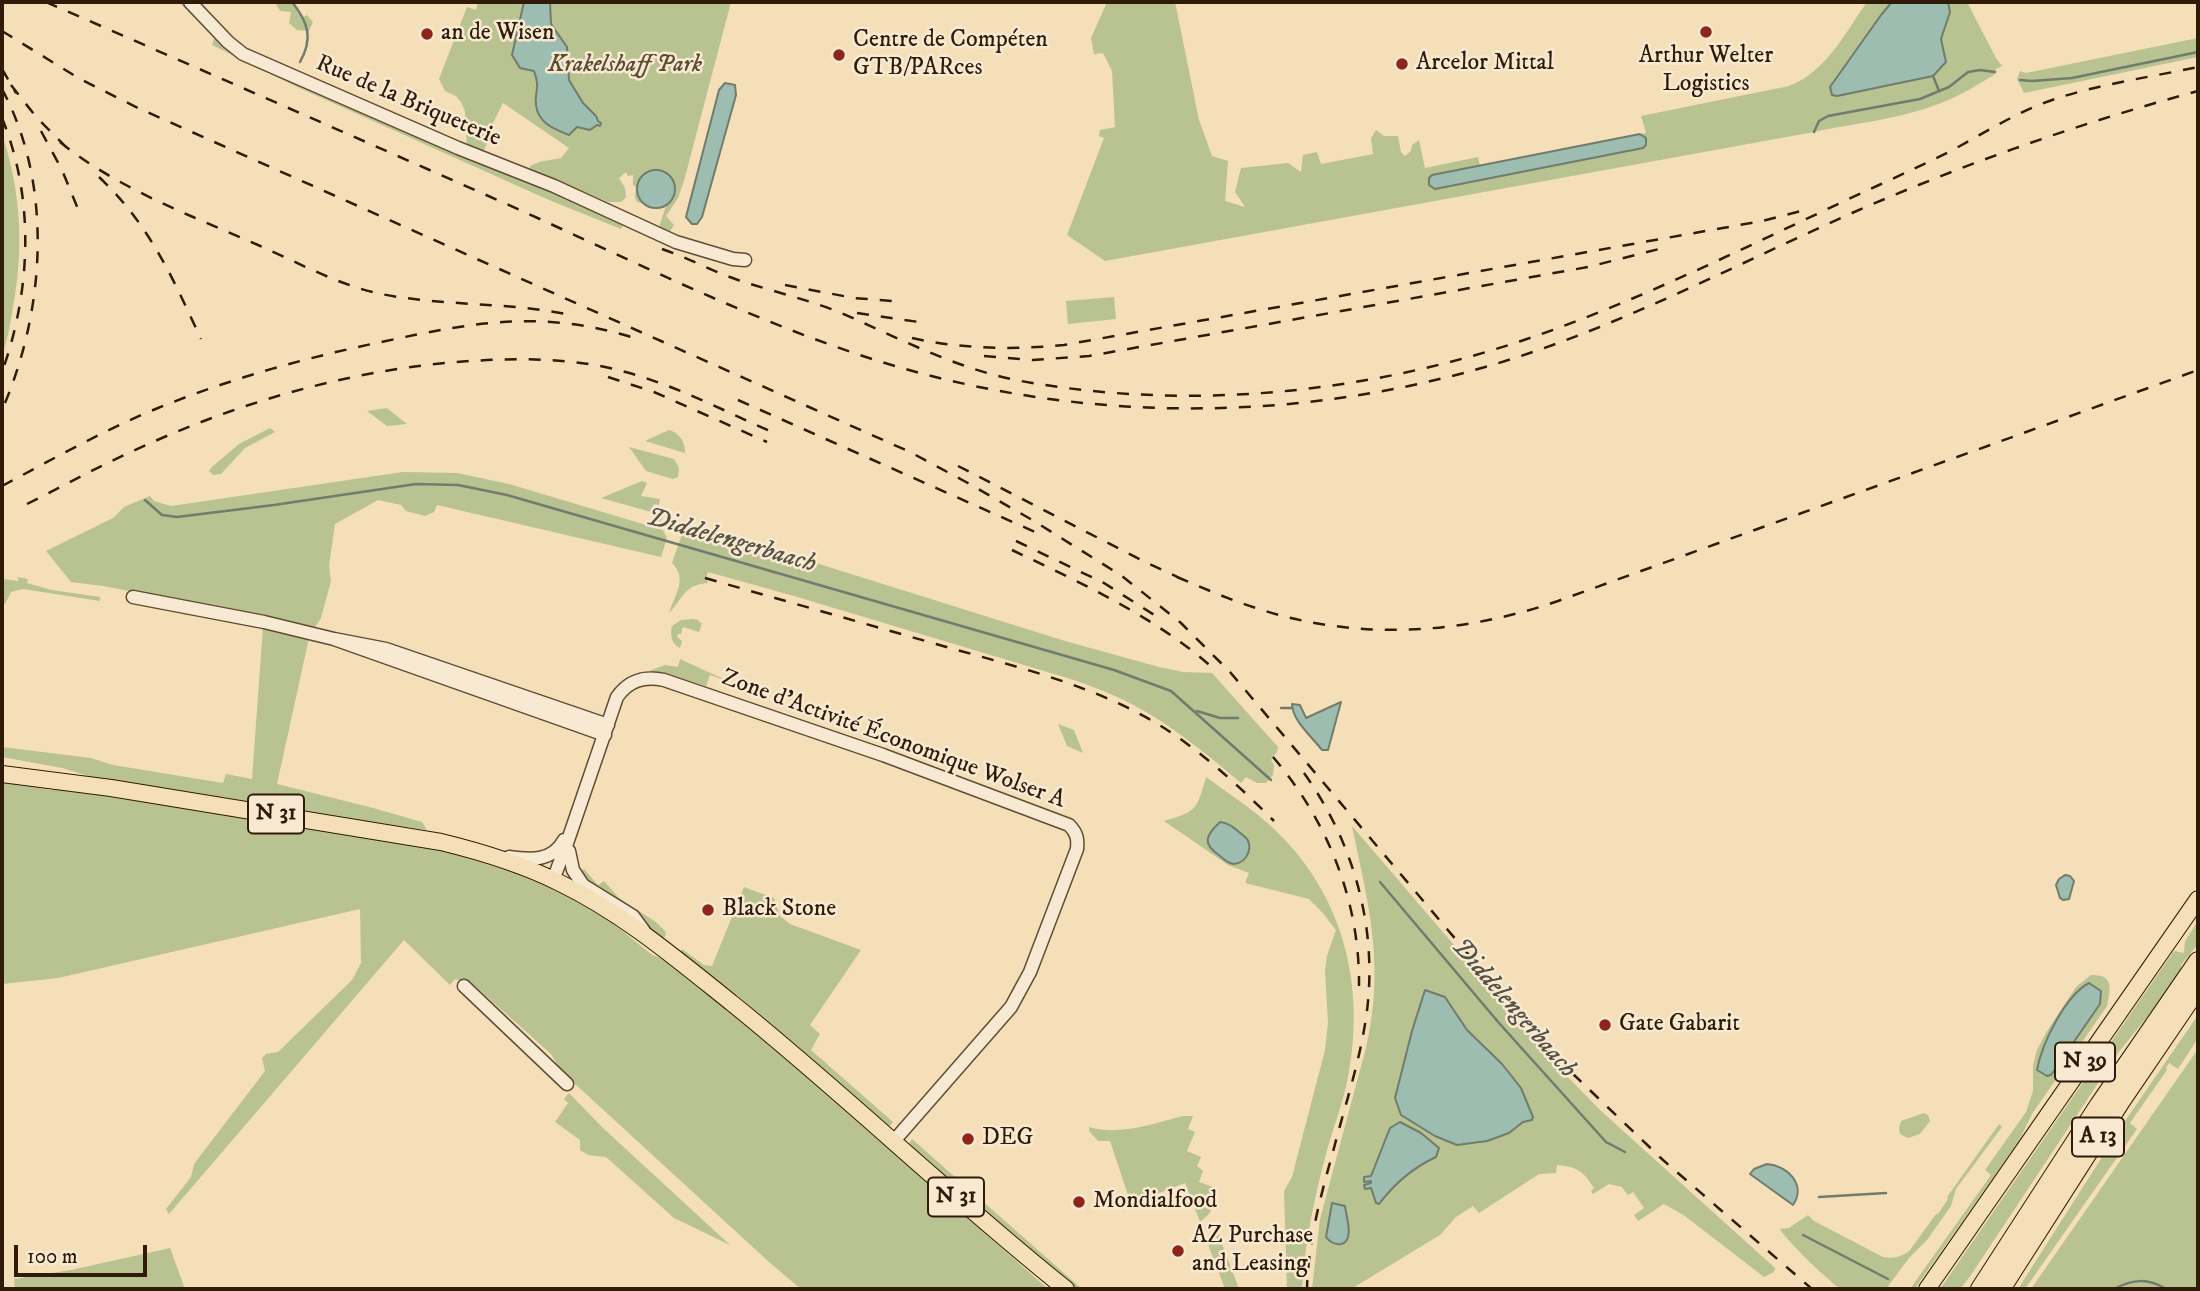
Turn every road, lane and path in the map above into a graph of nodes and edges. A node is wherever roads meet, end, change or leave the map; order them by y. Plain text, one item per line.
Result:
1 (190, 2) edge
2 (745, 260) dead end
3 (133, 597) dead end
4 (604, 731) junction
5 (2, 765) edge
6 (2, 774) edge
7 (111, 788) junction
8 (569, 851) junction
9 (488, 854) junction
10 (555, 881) junction
11 (2198, 899) edge
12 (648, 937) junction
13 (2195, 975) edge
14 (464, 986) dead end
15 (567, 1084) dead end
16 (2099, 1105) junction
17 (893, 1142) junction
18 (1019, 1252) junction
19 (1055, 1289) edge
20 (1066, 1289) edge
21 (1927, 1289) edge
22 (1967, 1289) edge
23 (1980, 1289) edge
24 (2001, 1289) edge

1 - 2 street, Rue de la Briqueterie
3 - 4 street
4 - 8 street
4 - 9 street
4 - 10 street, Zone d'Activité Économique Wolser A
4 - 17 street, Zone d'Activité Économique Wolser A
5 - 7 main road, N 31
6 - 7 main road, N 31
7 - 9 main road, N 31
8 - 10 street
8 - 12 street
9 - 10 main road, N 31
10 - 12 main road, N 31
11 - 21 main road, N 39
12 - 17 main road, N 31
13 - 16 highway, A 13
13 - 24 highway, A 13
14 - 15 street
16 - 22 highway, A 13
16 - 23 highway, A 13
17 - 18 main road, N 31
18 - 19 main road, N 31
18 - 20 main road, N 31

